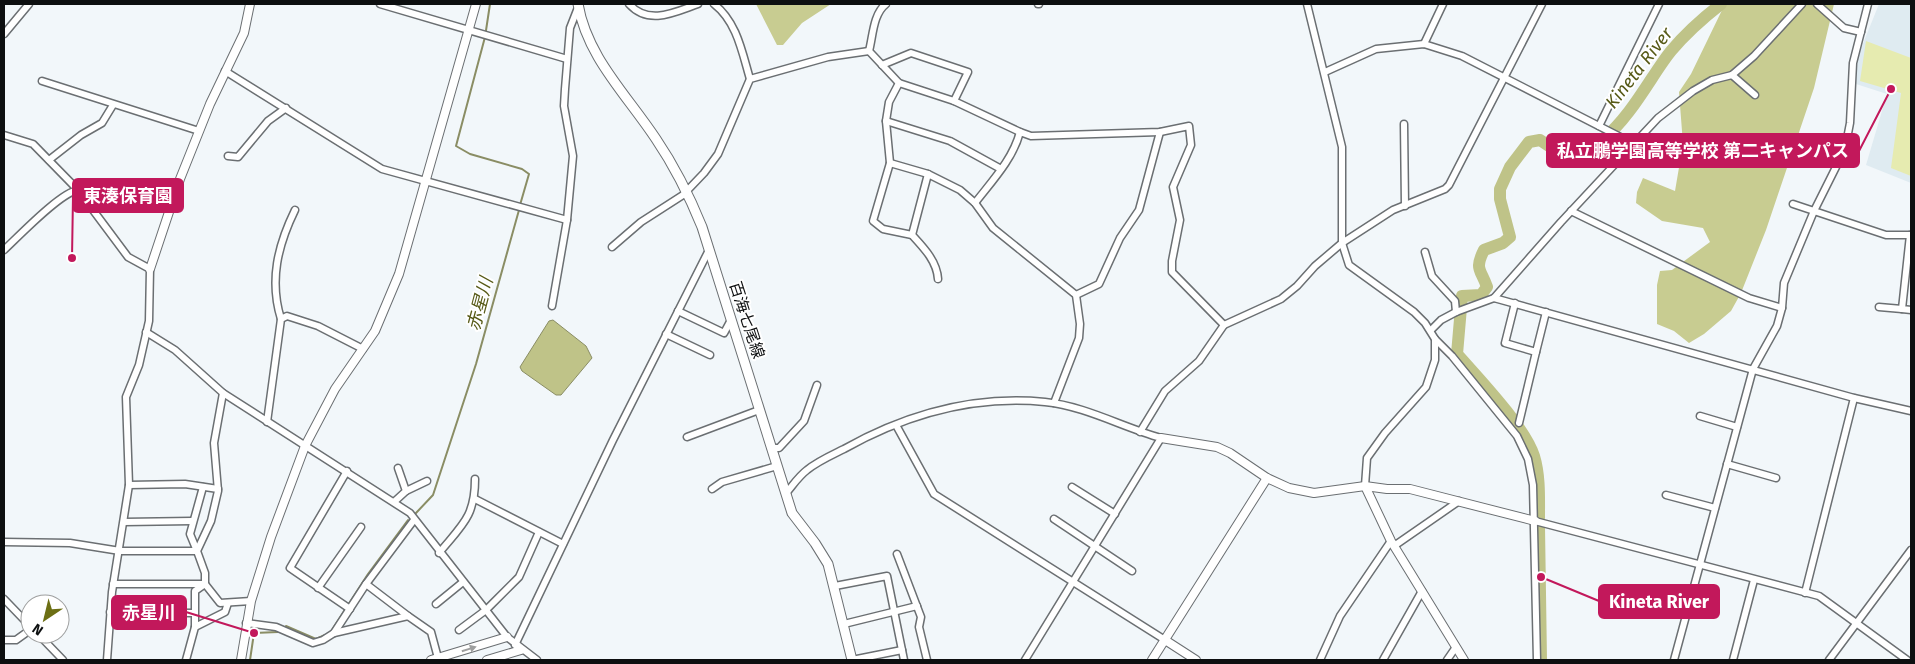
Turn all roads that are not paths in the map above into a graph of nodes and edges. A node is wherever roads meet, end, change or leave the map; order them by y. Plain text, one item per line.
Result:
1 (29, 4) edge
2 (250, 4) edge
3 (380, 4) edge
4 (476, 4) edge
5 (578, 4) edge
6 (629, 4) edge
7 (698, 4) edge
8 (714, 4) edge
9 (886, 4) edge
10 (1307, 4) edge
11 (1443, 4) edge
12 (1542, 4) edge
13 (1659, 4) edge
14 (1802, 4) edge
15 (1817, 4) edge
16 (1868, 4) edge
17 (469, 30) junction
18 (1861, 32) junction
19 (4, 34) edge
20 (1424, 44) junction
21 (870, 51) junction
22 (568, 59) junction
23 (882, 65) junction
24 (225, 71) junction
25 (1325, 72) junction
26 (1732, 75) junction
27 (1505, 78) junction
28 (750, 79) junction
29 (42, 81) dead end
30 (899, 83) junction
31 (1756, 95) dead end
32 (954, 101) junction
33 (113, 105) junction
34 (286, 108) junction
35 (886, 121) junction
36 (1404, 124) dead end
37 (1599, 126) junction
38 (199, 131) junction
39 (1020, 132) junction
40 (1160, 132) junction
41 (4, 135) edge
42 (1634, 144) junction
43 (228, 156) dead end
44 (49, 160) junction
45 (890, 163) junction
46 (1001, 169) junction
47 (928, 174) junction
48 (427, 181) junction
49 (687, 189) junction
50 (78, 190) junction
51 (974, 203) junction
52 (1793, 204) dead end
53 (1405, 206) junction
54 (295, 210) dead end
55 (1571, 211) junction
56 (1814, 211) junction
57 (567, 220) junction
58 (912, 235) junction
59 (1911, 235) edge
60 (1342, 243) junction
61 (612, 247) dead end
62 (4, 250) edge
63 (709, 250) junction
64 (1425, 252) dead end
65 (150, 269) junction
66 (938, 279) dead end
67 (1076, 295) junction
68 (1494, 298) junction
69 (1514, 303) junction
70 (552, 306) dead end
71 (1879, 307) dead end
72 (1782, 308) junction
73 (1902, 309) junction
74 (1459, 310) junction
75 (1911, 310) edge
76 (678, 311) junction
77 (1546, 312) junction
78 (281, 319) junction
79 (731, 320) junction
80 (1224, 325) junction
81 (1430, 330) junction
82 (146, 332) junction
83 (666, 334) junction
84 (1435, 340) junction
85 (363, 349) junction
86 (1536, 352) junction
87 (710, 355) dead end
88 (1753, 369) junction
89 (817, 385) dead end
90 (223, 393) junction
91 (1854, 398) junction
92 (1054, 404) junction
93 (759, 410) junction
94 (1911, 411) edge
95 (1700, 416) dead end
96 (267, 422) junction
97 (1519, 423) dead end
98 (896, 425) junction
99 (1737, 427) junction
100 (1140, 432) junction
101 (687, 436) dead end
102 (1161, 438) junction
103 (305, 446) junction
104 (772, 448) junction
105 (1727, 464) junction
106 (777, 466) junction
107 (398, 468) dead end
108 (347, 471) junction
109 (1267, 478) junction
110 (1776, 478) dead end
111 (475, 479) dead end
112 (427, 481) dead end
113 (129, 485) junction
114 (1365, 486) junction
115 (203, 487) junction
116 (1072, 487) dead end
117 (218, 489) junction
118 (712, 490) dead end
119 (406, 491) junction
120 (787, 492) junction
121 (1666, 496) dead end
122 (475, 499) junction
123 (1459, 501) junction
124 (394, 502) junction
125 (1715, 508) junction
126 (1114, 514) junction
127 (1054, 519) dead end
128 (414, 520) junction
129 (192, 521) junction
130 (1535, 521) junction
131 (124, 522) junction
132 (361, 527) dead end
133 (539, 532) junction
134 (4, 542) edge
135 (563, 544) junction
136 (1393, 544) junction
137 (1095, 547) junction
138 (197, 550) junction
139 (1911, 550) edge
140 (120, 551) junction
141 (439, 552) junction
142 (897, 554) dead end
143 (1699, 566) junction
144 (1132, 571) dead end
145 (1754, 580) junction
146 (463, 582) junction
147 (1074, 582) junction
148 (113, 584) junction
149 (205, 584) junction
150 (366, 584) junction
151 (835, 586) junction
152 (318, 588) junction
153 (1422, 592) junction
154 (1804, 593) junction
155 (4, 599) edge
156 (251, 601) junction
157 (228, 603) junction
158 (436, 604) dead end
159 (917, 606) junction
160 (350, 609) junction
161 (486, 610) junction
162 (110, 612) junction
163 (894, 612) junction
164 (194, 613) junction
165 (408, 616) junction
166 (20, 617) edge
167 (246, 623) junction
168 (1858, 623) junction
169 (844, 624) junction
170 (195, 626) junction
171 (458, 630) dead end
172 (334, 633) junction
173 (20, 637) edge
174 (507, 637) junction
175 (4, 640) edge
176 (1165, 640) junction
177 (48, 644) edge
178 (1456, 647) junction
179 (518, 648) junction
180 (902, 650) junction
181 (435, 659) edge
182 (63, 660) edge
183 (107, 660) edge
184 (186, 660) edge
185 (241, 660) edge
186 (487, 660) edge
187 (537, 660) edge
188 (852, 660) edge
189 (904, 660) edge
190 (927, 660) edge
191 (1025, 660) edge
192 (1152, 660) edge
193 (1196, 660) edge
194 (1320, 660) edge
195 (1383, 660) edge
196 (1447, 660) edge
197 (1464, 660) edge
198 (1537, 660) edge
199 (1674, 660) edge
200 (1733, 660) edge
201 (1829, 660) edge
202 (1907, 660) edge

1 - 19 street
2 - 24 street
3 - 17 street
4 - 17 street
5 - 22 street
5 - 49 main road, 百海七尾線
6 - 7 street
8 - 28 street
9 - 21 street
10 - 25 street
11 - 20 street
12 - 27 street
13 - 37 street
14 - 26 street
15 - 18 street
16 - 18 street
17 - 22 street
17 - 48 street
18 - 56 street
20 - 25 street
20 - 27 street
21 - 23 street
21 - 28 street
22 - 57 street
23 - 30 street
23 - 32 street
24 - 34 street
24 - 38 street
25 - 60 street
26 - 31 street
26 - 42 street
27 - 37 street
27 - 53 street
28 - 49 street
29 - 33 street
30 - 32 street
30 - 35 street
32 - 39 street
33 - 38 street
33 - 44 street
34 - 43 street
34 - 48 street
35 - 45 street
35 - 46 street
36 - 53 street
37 - 42 street
38 - 65 street
39 - 40 street
39 - 46 street
40 - 67 street
40 - 80 street
41 - 44 street
42 - 55 street
44 - 50 street
45 - 47 street
45 - 58 street
46 - 51 street
47 - 51 street
47 - 58 street
48 - 57 street
48 - 85 street
49 - 61 street
49 - 63 main road, 百海七尾線
50 - 62 street
50 - 65 street
51 - 67 street
52 - 56 street
53 - 60 street
54 - 78 street
55 - 68 street
55 - 72 street
56 - 59 street
56 - 72 street
57 - 70 street
58 - 66 street
59 - 73 street
60 - 80 street
60 - 81 street
63 - 76 street
63 - 79 main road, 百海七尾線
64 - 74 street
65 - 82 street
67 - 92 street
68 - 69 street
68 - 74 street
69 - 77 street
69 - 86 street
71 - 73 street
72 - 88 street
73 - 75 street
74 - 81 street
76 - 79 street
76 - 83 street
77 - 86 street
77 - 88 street
78 - 85 street
78 - 96 street
79 - 93 main road, 百海七尾線
80 - 100 street
81 - 84 street
82 - 90 street
82 - 113 street
83 - 87 street
83 - 135 street
84 - 114 street
84 - 130 street
85 - 103 street
86 - 97 street
88 - 91 street
88 - 99 street
89 - 104 street
90 - 96 street
90 - 117 street
91 - 94 street
91 - 154 street
92 - 98 street
92 - 100 street
93 - 101 street
93 - 104 main road, 百海七尾線
95 - 99 street
96 - 103 street
98 - 120 street
98 - 147 street
99 - 105 street
100 - 102 street
102 - 109 street
102 - 126 street
103 - 108 street
103 - 156 street
104 - 106 main road, 百海七尾線
105 - 110 street
105 - 125 street
106 - 118 street
106 - 120 main road, 百海七尾線
107 - 119 street
108 - 124 street
108 - 152 street
109 - 114 street
109 - 176 street
111 - 122 street
112 - 119 street
113 - 115 street
113 - 131 street
114 - 123 street
114 - 136 street
115 - 117 street
115 - 129 street
116 - 126 street
117 - 138 street
119 - 124 street
120 - 151 main road, 百海七尾線
121 - 125 street
122 - 133 street
122 - 141 street
123 - 130 street
123 - 136 street
124 - 128 street
125 - 143 street
126 - 137 street
127 - 137 street
128 - 141 street
128 - 150 street
129 - 131 street
129 - 138 street
130 - 143 street
130 - 198 street
131 - 140 street
132 - 152 street
133 - 135 street
133 - 161 street
134 - 140 street
135 - 179 street
136 - 153 street
136 - 194 street
137 - 144 street
137 - 147 street
138 - 140 street
138 - 149 street
139 - 168 street
140 - 148 street
141 - 146 street
142 - 159 street
143 - 145 street
143 - 199 street
145 - 154 street
145 - 200 street
146 - 158 street
146 - 161 street
147 - 176 street
147 - 191 street
148 - 149 street
148 - 162 street
149 - 157 street
149 - 164 street
150 - 160 street
150 - 165 street
151 - 163 street
151 - 169 main road, 百海七尾線
152 - 160 street
153 - 178 street
153 - 195 street
154 - 168 street
155 - 166 street
156 - 157 street
156 - 167 street
157 - 170 street
159 - 163 street
159 - 190 street
160 - 172 street
161 - 171 street
161 - 174 street
162 - 164 street
162 - 183 street
163 - 169 street
163 - 180 street
164 - 170 street
165 - 172 street
165 - 181 street
167 - 172 street
167 - 185 street
168 - 201 street
168 - 202 street
169 - 188 main road, 百海七尾線
170 - 184 street
173 - 175 street
174 - 179 street
181 -> 174 street
176 - 192 street
176 - 193 street
177 - 182 street
178 - 196 street
178 - 197 street
179 - 186 street
179 - 187 street
180 - 188 street
180 - 189 street

